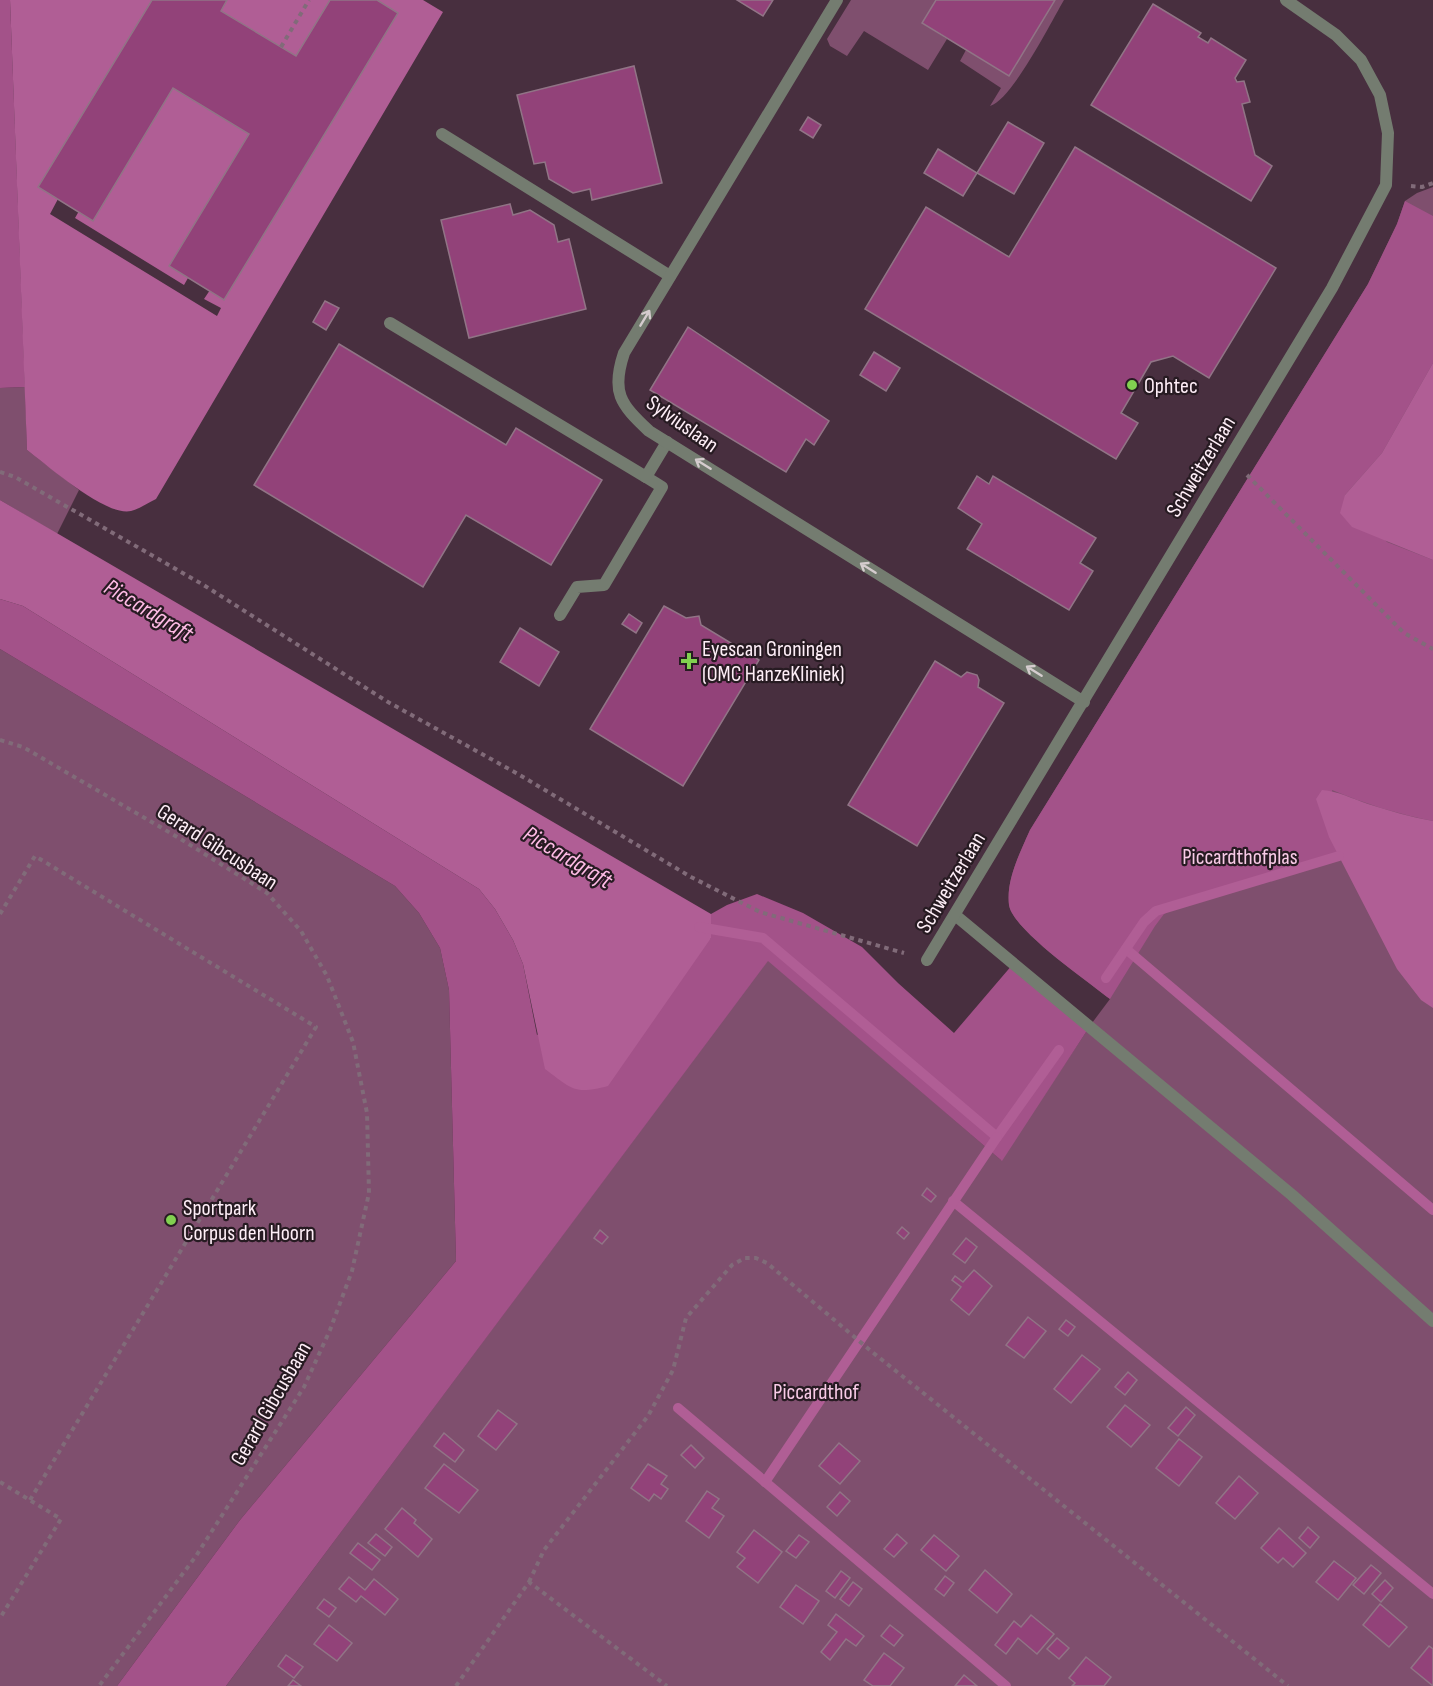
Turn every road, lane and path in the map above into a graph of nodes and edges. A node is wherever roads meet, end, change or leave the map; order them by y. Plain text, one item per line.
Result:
1 (309, 0) edge
2 (837, 0) edge
3 (1286, 0) edge
4 (281, 47) dead end
5 (442, 134) dead end
6 (670, 276) junction
7 (390, 322) dead end
8 (667, 442) junction
9 (1229, 457) junction
10 (0, 472) edge
11 (646, 477) junction
12 (560, 615) dead end
13 (1433, 649) edge
14 (1084, 702) junction
15 (0, 740) edge
16 (0, 914) edge
17 (955, 915) junction
18 (927, 960) joint
19 (1433, 1321) edge
20 (0, 1482) edge
21 (30, 1500) junction
22 (529, 1582) junction
23 (0, 1618) edge
24 (99, 1686) edge
25 (456, 1686) edge
26 (667, 1686) edge
27 (1288, 1686) edge

1 - 4 path
2 - 6 street, Sylviuslaan
3 - 9 street, Schweitzerlaan
5 - 6 street
8 -> 6 street, Sylviuslaan
7 - 11 street
8 - 11 street
14 -> 8 street, Sylviuslaan
9 - 13 path
9 - 14 street, Schweitzerlaan
10 - 18 path
11 - 12 street
14 - 17 street, Schweitzerlaan
15 - 24 path, Gerard Gibcusbaan
16 - 21 path
17 - 18 street, Schweitzerlaan
17 - 19 street
20 - 21 path
21 - 23 path
22 - 25 path
22 - 26 path
22 - 27 path

